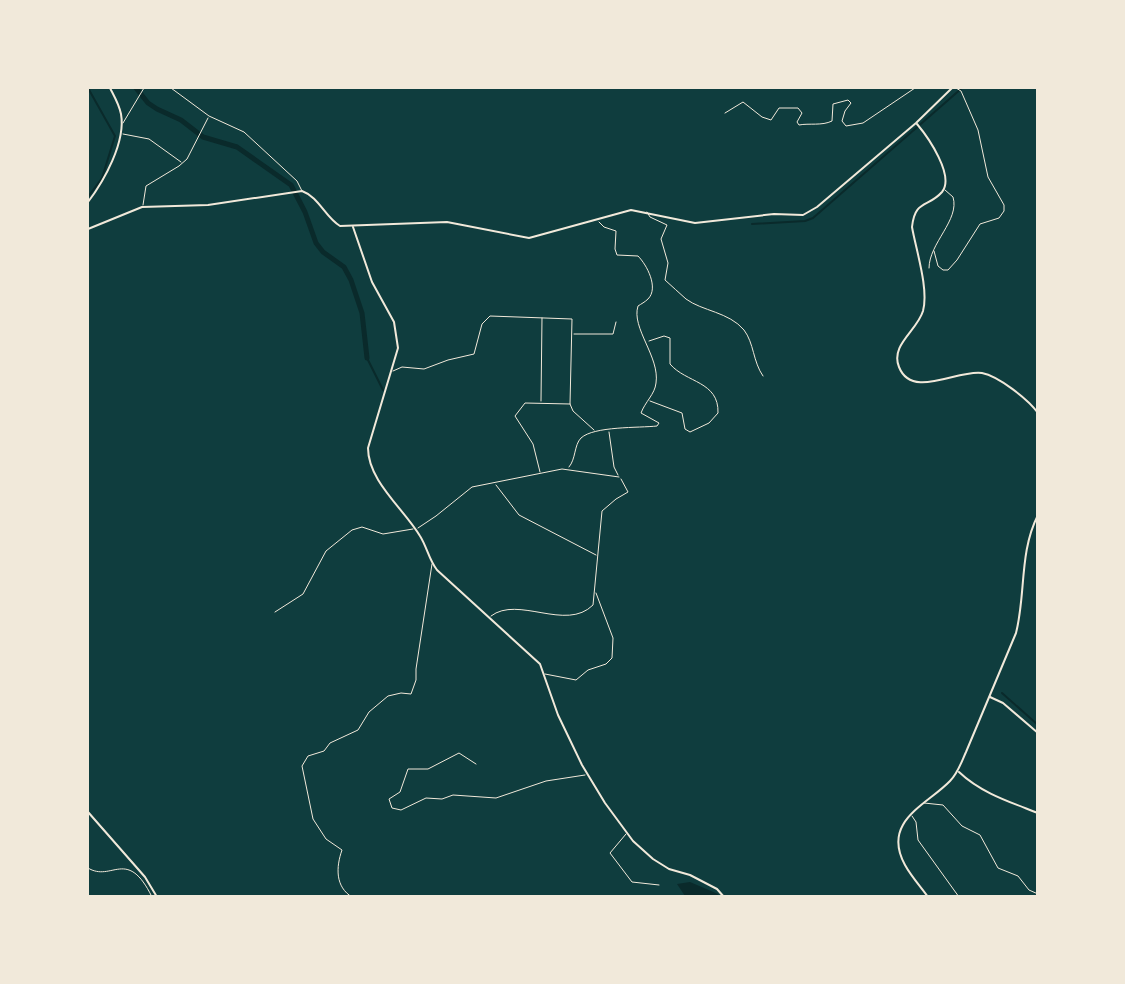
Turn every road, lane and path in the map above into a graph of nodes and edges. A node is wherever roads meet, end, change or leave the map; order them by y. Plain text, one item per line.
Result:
1 (110, 88) edge
2 (144, 88) edge
3 (171, 88) edge
4 (915, 88) edge
5 (952, 88) edge
6 (956, 88) edge
7 (725, 113) dead end
8 (209, 116) junction
9 (916, 123) junction
10 (122, 124) junction
11 (120, 133) junction
12 (183, 163) junction
13 (943, 189) junction
14 (300, 191) junction
15 (88, 202) edge
16 (142, 206) junction
17 (647, 212) junction
18 (598, 220) junction
19 (353, 227) junction
20 (88, 229) edge
21 (934, 251) junction
22 (929, 268) dead end
23 (542, 317) junction
24 (616, 322) dead end
25 (572, 334) junction
26 (646, 341) junction
27 (393, 371) junction
28 (763, 376) dead end
29 (648, 401) junction
30 (541, 403) junction
31 (570, 404) junction
32 (1038, 413) edge
33 (608, 430) junction
34 (596, 431) junction
35 (568, 469) junction
36 (541, 474) junction
37 (620, 477) junction
38 (495, 483) junction
39 (1038, 515) edge
40 (415, 528) junction
41 (598, 556) junction
42 (432, 564) junction
43 (594, 589) junction
44 (275, 612) dead end
45 (487, 618) junction
46 (545, 674) junction
47 (989, 696) junction
48 (1038, 733) edge
49 (476, 764) dead end
50 (958, 771) junction
51 (587, 775) junction
52 (922, 804) junction
53 (88, 812) edge
54 (910, 813) junction
55 (1038, 813) edge
56 (90, 815) junction
57 (88, 819) edge
58 (628, 833) junction
59 (88, 868) edge
60 (659, 885) dead end
61 (1038, 894) edge
62 (152, 897) edge
63 (157, 897) edge
64 (352, 897) edge
65 (724, 897) edge
66 (928, 897) edge
67 (960, 897) edge

1 - 10 street
2 - 10 street
3 - 8 street
4 - 7 street
5 - 9 street
6 - 21 street
8 - 12 street
8 - 14 street
9 - 13 street
9 - 17 street
10 - 11 street
11 - 12 street
11 - 15 street
12 - 16 street
13 - 21 street
13 - 32 street
14 - 16 street
14 - 19 street
16 - 20 street
17 - 18 street
17 - 28 street
18 - 19 street
18 - 26 street
19 - 27 street
21 - 22 street
23 - 25 street
23 - 27 street
23 - 30 street
24 - 25 street
25 - 31 street
26 - 29 street
26 - 29 street
27 - 40 street
29 - 33 street
30 - 31 street
30 - 36 street
31 - 34 street
33 - 34 street
33 - 37 street
34 - 35 street
35 - 36 street
35 - 37 street
36 - 38 street
37 - 41 street
38 - 40 street
38 - 41 street
39 - 47 street
40 - 42 street
40 - 44 street
41 - 43 street
42 - 45 street
42 - 64 street
43 - 45 street
43 - 46 street
45 - 46 street
46 - 51 street
47 - 48 street
47 - 50 street
49 - 51 street
50 - 52 street
50 - 55 street
51 - 58 street
52 - 54 street
52 - 61 street
53 - 56 street
54 - 66 street
54 - 67 street
56 - 57 street
56 - 63 street
58 - 60 street
58 - 65 street
59 - 62 street

